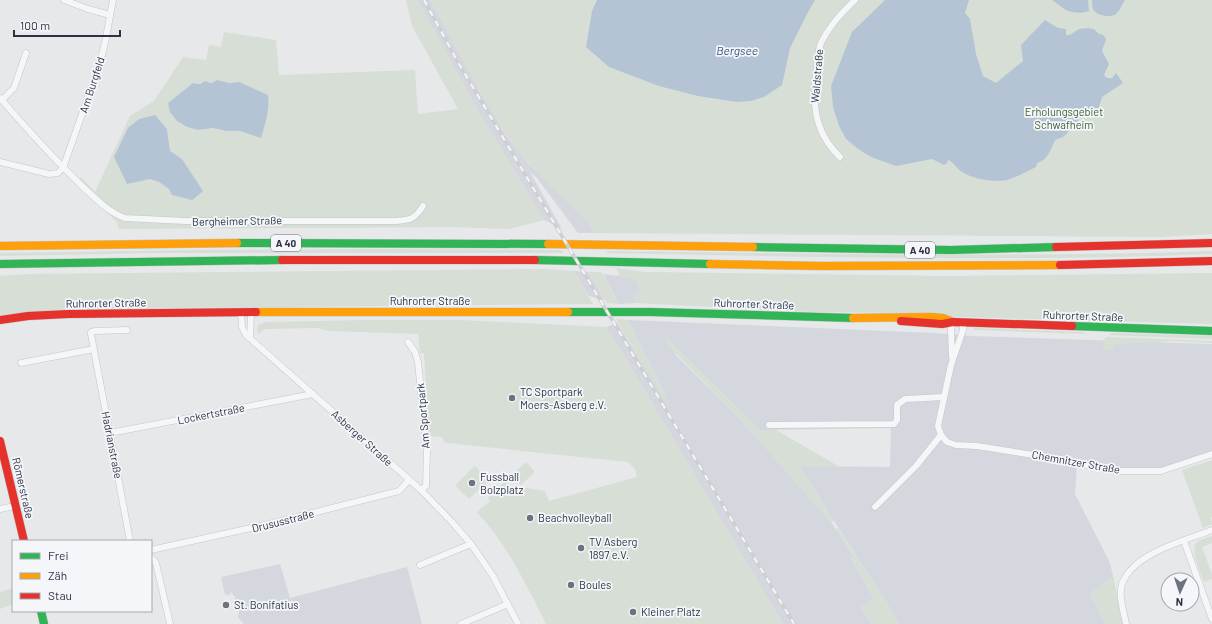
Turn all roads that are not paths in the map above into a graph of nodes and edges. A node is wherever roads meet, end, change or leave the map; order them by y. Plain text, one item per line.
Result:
1 (64, 0) edge
2 (113, 0) edge
3 (855, 0) edge
4 (110, 15) junction
5 (26, 53) dead end
6 (1, 99) edge
7 (840, 157) dead end
8 (0, 162) edge
9 (64, 168) junction
10 (423, 206) dead end
11 (1212, 244) edge
12 (0, 246) edge
13 (1212, 261) edge
14 (0, 264) edge
15 (241, 312) junction
16 (251, 312) junction
17 (0, 320) edge
18 (953, 322) junction
19 (963, 322) junction
20 (127, 330) dead end
21 (1212, 331) edge
22 (250, 338) junction
23 (408, 342) dead end
24 (94, 349) junction
25 (21, 363) dead end
26 (951, 365) junction
27 (313, 394) junction
28 (944, 397) junction
29 (769, 425) dead end
30 (110, 433) junction
31 (941, 435) junction
32 (0, 441) edge
33 (1212, 454) edge
34 (409, 480) junction
35 (421, 490) junction
36 (15, 506) junction
37 (875, 507) dead end
38 (0, 509) edge
39 (1212, 530) edge
40 (24, 540) edge
41 (130, 540) edge
42 (1184, 541) junction
43 (471, 544) junction
44 (152, 550) edge
45 (152, 558) edge
46 (420, 565) dead end
47 (508, 604) junction
48 (40, 612) edge
49 (1212, 619) edge
50 (44, 624) edge
51 (170, 624) edge
52 (461, 624) edge
53 (518, 624) edge
54 (1126, 624) edge

1 - 4 street
2 - 4 street, Am Burgfeld
3 - 7 street, Waldstraße
4 - 9 street, Am Burgfeld
5 - 6 street, Bergheimer Straße
6 - 9 street, Bergheimer Straße
8 - 9 street
9 - 10 street, Bergheimer Straße
11 - 12 main road, A 40
13 - 14 main road, A 40
15 - 16 main road, Ruhrorter Straße
15 - 17 main road, Ruhrorter Straße
15 - 22 street, Asberger Straße
16 - 18 main road, Ruhrorter Straße
16 - 22 street
18 - 19 main road, Ruhrorter Straße
18 - 26 street
19 - 21 main road, Ruhrorter Straße
19 - 26 street
20 - 24 street, Hadrianstraße
22 - 27 street, Asberger Straße
23 - 35 street, Am Sportpark
24 - 25 street
24 - 30 street, Hadrianstraße
26 - 28 street
27 - 30 street, Lockertstraße
27 - 34 street, Asberger Straße
28 - 29 street
28 - 31 street
30 - 41 street, Hadrianstraße
31 - 33 street, Chemnitzer Straße
31 - 37 street
32 - 36 main road, Römerstraße
34 - 35 street, Asberger Straße
34 - 44 street, Drususstraße
35 - 43 street, Asberger Straße
36 - 38 street
36 - 40 main road, Römerstraße
39 - 42 street
42 - 49 street
42 - 54 street
43 - 46 street
43 - 47 street, Asberger Straße
45 - 51 street
47 - 52 street
47 - 53 street, Asberger Straße
48 - 50 main road

